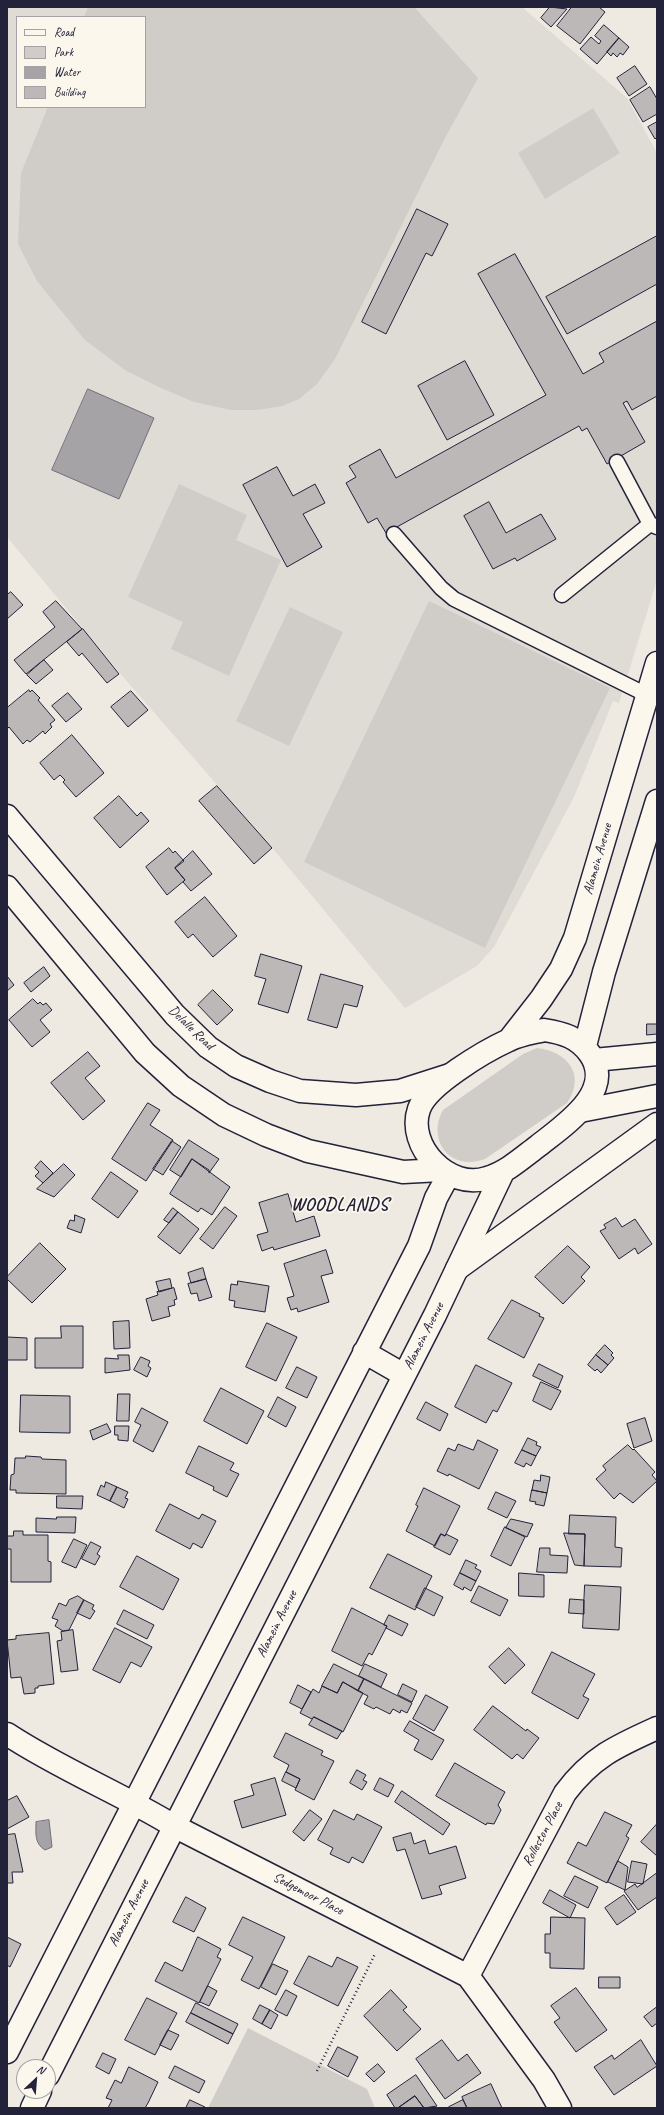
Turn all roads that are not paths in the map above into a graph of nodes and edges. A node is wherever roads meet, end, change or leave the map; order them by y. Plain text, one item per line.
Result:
1 (617, 462) dead end
2 (653, 525) edge
3 (394, 534) dead end
4 (562, 595) dead end
5 (657, 663) edge
6 (647, 695) junction
7 (657, 801) edge
8 (7, 816) edge
9 (7, 887) edge
10 (509, 1040) junction
11 (589, 1053) junction
12 (657, 1054) edge
13 (450, 1075) junction
14 (657, 1096) edge
15 (580, 1111) junction
16 (657, 1124) edge
17 (445, 1172) junction
18 (503, 1172) junction
19 (457, 1269) junction
20 (364, 1352) junction
21 (404, 1375) junction
22 (657, 1728) edge
23 (7, 1734) edge
24 (134, 1802) junction
25 (174, 1826) junction
26 (468, 1976) junction
27 (7, 2052) edge
28 (56, 2059) edge
29 (560, 2108) edge

1 - 2 lane
2 - 4 lane
3 - 6 lane
5 - 6 street, Alamein Avenue
6 - 10 street, Alamein Avenue
7 - 11 street
8 - 13 street, Delalle Road
9 - 17 street
10 - 11 street
10 - 13 street
11 - 12 street
11 - 15 street
13 - 17 street
14 - 15 street
15 - 18 street
16 - 19 street
17 - 18 street
17 - 20 street
18 - 19 street, Alamein Avenue
19 - 21 street, Alamein Avenue
20 - 21 street
20 - 24 street
21 - 25 street, Alamein Avenue
22 - 26 street, Rolleston Place
23 - 24 street, Sedgemoor Place
24 - 25 street, Sedgemoor Place
24 - 27 street
25 - 26 street, Sedgemoor Place
25 - 28 street, Alamein Avenue
26 - 29 street, Sedgemoor Place

